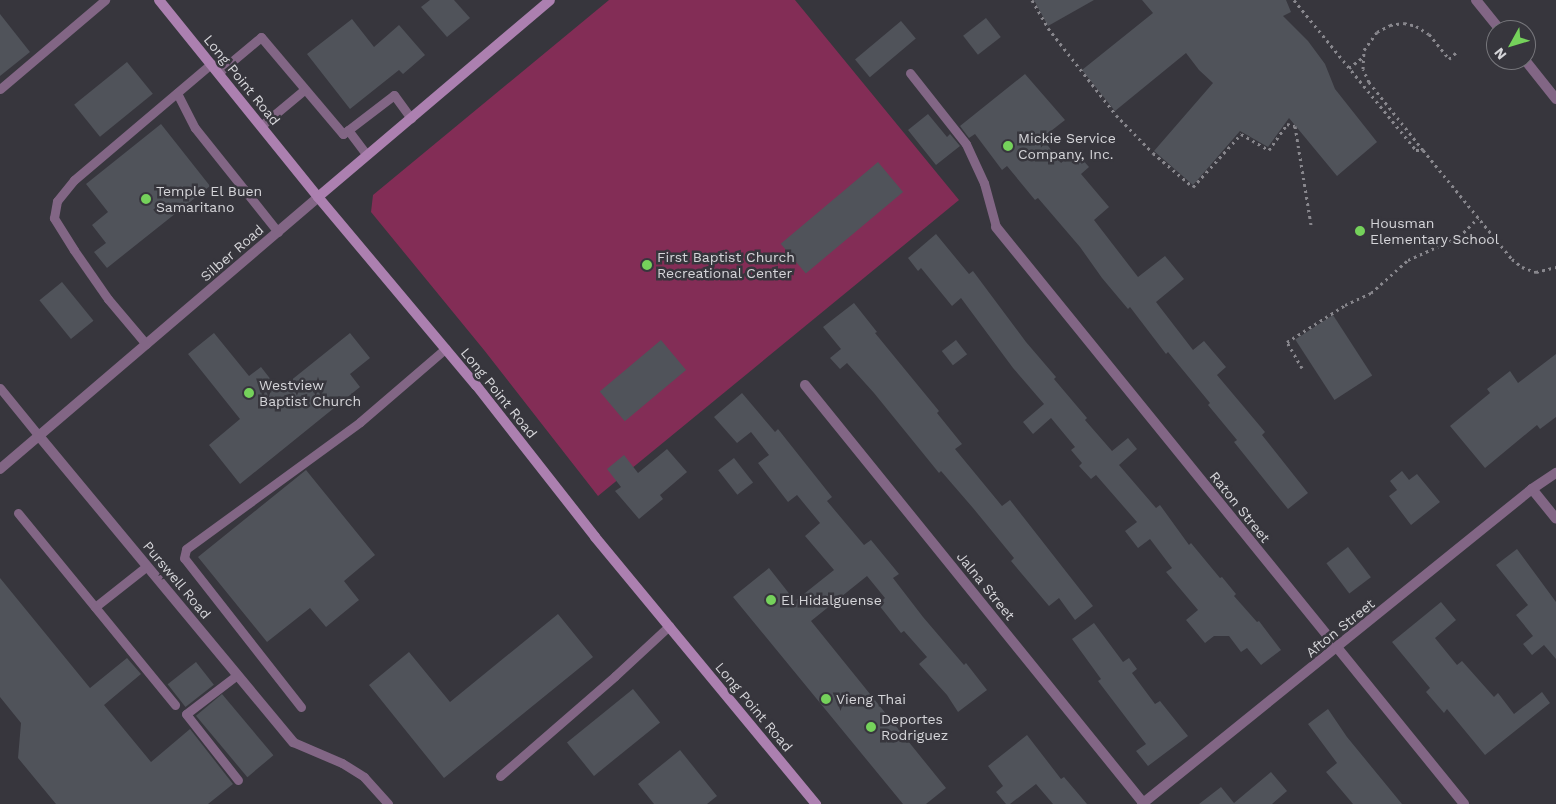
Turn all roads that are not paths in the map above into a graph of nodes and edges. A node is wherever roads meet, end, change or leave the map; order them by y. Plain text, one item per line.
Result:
1 (105, 0) edge
2 (159, 0) edge
3 (550, 0) edge
4 (1476, 0) edge
5 (1492, 20) edge
6 (211, 64) junction
7 (1532, 70) edge
8 (218, 72) junction
9 (910, 73) dead end
10 (0, 89) edge
11 (304, 90) junction
12 (177, 93) junction
13 (1556, 99) edge
14 (411, 118) junction
15 (262, 125) junction
16 (348, 130) junction
17 (367, 156) junction
18 (318, 197) junction
19 (996, 227) joint
20 (278, 232) junction
21 (146, 344) junction
22 (446, 348) junction
23 (805, 386) dead end
24 (0, 388) edge
25 (39, 436) junction
26 (0, 469) edge
27 (1556, 473) edge
28 (1532, 489) junction
29 (18, 512) dead end
30 (1556, 519) edge
31 (147, 566) junction
32 (95, 607) junction
33 (669, 626) junction
34 (1338, 648) junction
35 (237, 675) junction
36 (176, 704) dead end
37 (301, 707) dead end
38 (293, 742) joint
39 (500, 776) dead end
40 (238, 780) dead end
41 (388, 804) edge
42 (816, 804) edge
43 (1143, 804) edge
44 (1464, 804) edge

1 - 10 lane
2 - 6 main road, Long Point Road
3 - 14 main road, Silber Road
4 - 5 street
6 - 8 main road, Long Point Road
6 - 12 lane
7 - 13 street
8 - 11 lane
8 - 15 main road, Long Point Road
9 - 19 lane
11 - 15 lane
11 - 16 lane
12 - 20 lane
12 - 21 lane
14 - 16 lane
14 - 17 main road, Silber Road
15 - 18 main road, Long Point Road
16 - 17 lane
17 - 18 main road, Silber Road
18 - 20 street, Silber Road
18 - 22 main road, Long Point Road
19 - 34 street, Raton Street
20 - 21 street, Silber Road
21 - 25 street, Silber Road
22 - 33 main road, Long Point Road
22 - 37 lane
23 - 43 street, Jalna Street
24 - 25 lane
25 - 26 street, Silber Road
25 - 31 street, Purswell Road
27 - 28 street, Afton Street
28 - 30 street
28 - 34 street, Afton Street
29 - 32 lane
31 - 32 lane
31 - 35 street, Purswell Road
32 - 36 lane
33 - 39 lane
33 - 42 main road, Long Point Road
34 - 43 street, Afton Street
34 - 44 street, Raton Street
35 - 38 street, Purswell Road
35 - 40 lane
38 - 41 lane

